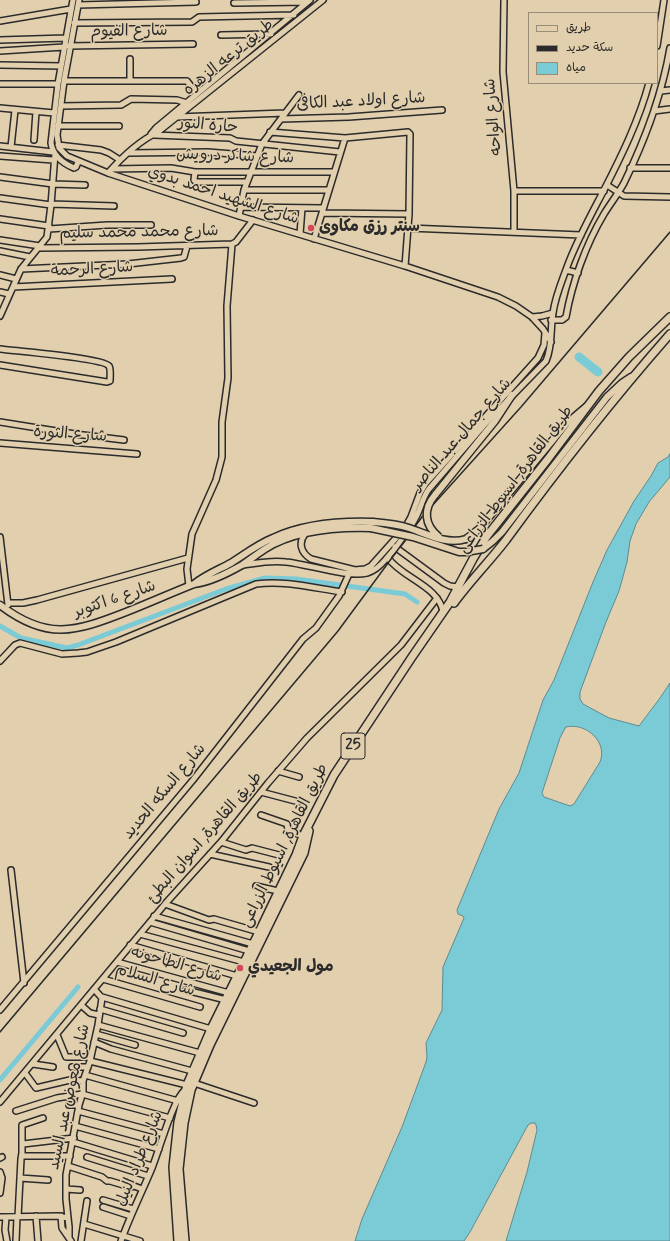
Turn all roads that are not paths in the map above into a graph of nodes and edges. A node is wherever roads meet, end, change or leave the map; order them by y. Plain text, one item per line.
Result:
1 (73, 0) edge
2 (324, 0) edge
3 (504, 0) edge
4 (664, 0) edge
5 (309, 1) edge
6 (78, 2) edge
7 (196, 2) dead end
8 (234, 3) dead end
9 (71, 9) junction
10 (294, 15) junction
11 (0, 21) edge
12 (74, 23) junction
13 (271, 34) junction
14 (221, 35) dead end
15 (66, 38) junction
16 (658, 39) edge
17 (0, 40) edge
18 (193, 44) dead end
19 (66, 46) junction
20 (670, 48) edge
21 (0, 51) edge
22 (130, 59) dead end
23 (0, 65) edge
24 (61, 66) junction
25 (668, 66) edge
26 (64, 81) junction
27 (130, 81) junction
28 (0, 84) edge
29 (58, 84) junction
30 (649, 84) edge
31 (670, 90) edge
32 (661, 91) junction
33 (202, 93) junction
34 (299, 95) dead end
35 (187, 103) junction
36 (61, 106) junction
37 (0, 108) edge
38 (670, 109) edge
39 (15, 110) junction
40 (442, 110) dead end
41 (654, 111) junction
42 (36, 112) junction
43 (54, 113) junction
44 (285, 114) junction
45 (177, 117) junction
46 (281, 119) junction
47 (58, 126) junction
48 (119, 126) dead end
49 (270, 132) junction
50 (150, 135) junction
51 (345, 138) junction
52 (34, 140) dead end
53 (262, 144) junction
54 (58, 145) junction
55 (0, 146) edge
56 (11, 147) junction
57 (61, 151) junction
58 (340, 152) junction
59 (54, 153) junction
60 (129, 153) junction
61 (0, 156) edge
62 (257, 156) junction
63 (53, 160) junction
64 (120, 160) junction
65 (78, 162) junction
66 (630, 168) junction
67 (670, 168) edge
68 (110, 171) junction
69 (195, 172) junction
70 (251, 172) junction
71 (334, 172) junction
72 (0, 178) edge
73 (247, 182) junction
74 (53, 184) junction
75 (84, 185) dead end
76 (607, 185) junction
77 (244, 190) junction
78 (329, 190) junction
79 (514, 191) junction
80 (604, 191) junction
81 (618, 192) junction
82 (670, 197) edge
83 (0, 198) edge
84 (51, 204) junction
85 (114, 206) dead end
86 (241, 207) junction
87 (302, 208) junction
88 (323, 211) junction
89 (409, 214) junction
90 (239, 216) junction
91 (0, 219) edge
92 (253, 220) junction
93 (151, 224) dead end
94 (49, 228) junction
95 (409, 228) junction
96 (514, 231) junction
97 (300, 234) junction
98 (581, 235) junction
99 (314, 239) junction
100 (0, 240) edge
101 (232, 244) junction
102 (186, 246) junction
103 (39, 247) junction
104 (0, 252) edge
105 (30, 257) junction
106 (405, 266) junction
107 (21, 270) junction
108 (566, 270) junction
109 (578, 273) junction
110 (0, 275) edge
111 (16, 279) junction
112 (172, 279) dead end
113 (13, 287) junction
114 (0, 292) edge
115 (9, 294) junction
116 (1, 310) edge
117 (552, 313) junction
118 (0, 316) edge
119 (532, 317) junction
120 (670, 317) edge
121 (551, 320) junction
122 (545, 332) junction
123 (670, 334) edge
124 (551, 343) junction
125 (0, 349) edge
126 (0, 365) edge
127 (635, 374) junction
128 (512, 395) junction
129 (589, 405) junction
130 (0, 422) edge
131 (124, 440) dead end
132 (0, 443) edge
133 (137, 454) dead end
134 (372, 525) junction
135 (305, 534) junction
136 (0, 537) edge
137 (442, 539) junction
138 (395, 547) junction
139 (188, 558) junction
140 (388, 558) junction
141 (242, 565) junction
142 (349, 574) junction
143 (192, 585) junction
144 (458, 587) junction
145 (343, 590) junction
146 (437, 598) junction
147 (8, 603) junction
148 (0, 605) edge
149 (8, 611) junction
150 (443, 613) junction
151 (0, 660) edge
152 (278, 772) junction
153 (299, 777) dead end
154 (261, 792) junction
155 (299, 802) dead end
156 (261, 815) dead end
157 (303, 836) junction
158 (221, 842) junction
159 (210, 854) junction
160 (279, 854) dead end
161 (269, 867) dead end
162 (11, 870) dead end
163 (256, 886) dead end
164 (278, 891) junction
165 (164, 904) junction
166 (154, 916) junction
167 (150, 922) junction
168 (259, 932) junction
169 (140, 934) junction
170 (130, 945) junction
171 (251, 948) junction
172 (117, 962) junction
173 (244, 962) junction
174 (237, 976) junction
175 (103, 979) junction
176 (24, 983) junction
177 (94, 989) junction
178 (186, 990) dead end
179 (227, 996) junction
180 (102, 997) junction
181 (81, 1005) junction
182 (200, 1007) dead end
183 (100, 1009) junction
184 (0, 1010) edge
185 (99, 1015) junction
186 (98, 1025) junction
187 (211, 1029) junction
188 (183, 1032) dead end
189 (57, 1034) junction
190 (96, 1034) junction
191 (94, 1042) junction
192 (135, 1045) dead end
193 (200, 1053) junction
194 (89, 1062) junction
195 (33, 1064) junction
196 (53, 1067) dead end
197 (72, 1067) dead end
198 (192, 1071) junction
199 (25, 1073) junction
200 (84, 1078) junction
201 (189, 1086) junction
202 (82, 1094) junction
203 (178, 1101) junction
204 (0, 1102) edge
205 (254, 1103) dead end
206 (69, 1105) dead end
207 (79, 1105) junction
208 (16, 1111) dead end
209 (78, 1111) junction
210 (43, 1118) dead end
211 (170, 1118) junction
212 (75, 1126) junction
213 (164, 1134) junction
214 (73, 1140) junction
215 (23, 1144) junction
216 (159, 1149) junction
217 (22, 1156) junction
218 (70, 1156) junction
219 (87, 1157) dead end
220 (68, 1166) junction
221 (152, 1166) junction
222 (0, 1172) edge
223 (148, 1176) junction
224 (20, 1178) junction
225 (48, 1180) dead end
226 (66, 1189) junction
227 (142, 1189) junction
228 (80, 1190) dead end
229 (0, 1193) edge
230 (103, 1200) dead end
231 (87, 1201) dead end
232 (103, 1207) dead end
233 (133, 1209) junction
234 (36, 1216) junction
235 (61, 1216) junction
236 (131, 1216) junction
237 (3, 1217) edge
238 (17, 1217) junction
239 (68, 1218) junction
240 (84, 1224) junction
241 (123, 1235) junction
242 (70, 1239) edge
243 (7, 1241) edge
244 (16, 1241) edge
245 (38, 1241) edge
246 (81, 1241) edge
247 (121, 1241) edge
248 (140, 1241) edge
249 (178, 1241) edge
250 (185, 1241) edge

1 - 9 street
2 - 33 street, طريق ترعه الزهره
3 - 79 street, شارع الواحه
4 - 16 street
5 - 8 street
5 - 10 street, طريق ترعه الزهره
6 - 7 street
6 - 12 street
9 - 11 street
9 - 15 street
10 - 12 street
10 - 13 street, طريق ترعه الزهره
12 - 19 street
13 - 14 street
13 - 33 street, طريق ترعه الزهره
15 - 17 street
15 - 19 street
18 - 19 street, شارع الفيوم
19 - 21 street, شارع الفيوم
19 - 24 street
19 - 26 street
20 - 25 street
22 - 27 street
23 - 24 street
24 - 29 street
25 - 32 street
26 - 27 street
26 - 36 street
27 - 33 street
28 - 29 street
29 - 43 street
30 - 76 street, شارع جمال عبد الناصر
31 - 32 street
32 - 41 street
33 - 35 street, طريق ترعه الزهره
33 - 45 street, طريق ترعه الزهره
34 - 44 street
35 - 36 street
35 - 50 street, طريق ترعه الزهره
36 - 47 street
37 - 39 street
38 - 41 street
39 - 42 street
39 - 56 street
40 - 46 street, شارع اولاد عبد الكافى
41 - 66 street
42 - 43 street
42 - 52 street
43 - 59 street
44 - 45 street
44 - 46 street
45 - 50 street, طريق ترعه الزهره
46 - 49 street
47 - 48 street
47 - 54 street
49 - 51 street
49 - 53 street
50 - 53 street, حارة النور
50 - 60 street, طريق ترعه الزهره
51 - 58 street
51 - 89 street
53 - 58 street, حارة النور
53 - 62 street
54 - 57 street
54 - 64 street
55 - 56 street
56 - 59 street
57 - 59 street
57 - 65 street, شارع الشهيد احمد بدوي
58 - 71 street
59 - 63 street
59 - 65 street, شارع الشهيد احمد بدوي
60 - 62 street
60 - 64 street, طريق ترعه الزهره
61 - 63 street
62 - 70 street
63 - 74 street
64 - 68 street, طريق ترعه الزهره
65 - 68 street, شارع الشهيد احمد بدوي
66 - 67 street
66 - 81 street
68 - 69 street, شارع شاكر درويش
68 - 90 street, شارع الشهيد احمد بدوي
69 - 70 street, شارع شاكر درويش
69 - 73 street
70 - 71 street, شارع شاكر درويش
70 - 73 street
71 - 78 street
72 - 74 street
73 - 77 street
74 - 75 street
74 - 84 street
76 - 80 street, شارع جمال عبد الناصر
76 - 81 street
77 - 78 street
77 - 86 street
78 - 88 street
79 - 80 street
79 - 96 street, شارع الواحه
80 - 98 street, شارع جمال عبد الناصر
81 - 82 street
81 - 109 street
83 - 84 street
84 - 85 street
84 - 94 street
86 - 87 street
86 - 90 street
87 - 88 street
87 - 97 street
88 - 89 street
88 - 99 street
89 - 95 street
90 - 92 street, شارع الشهيد احمد بدوي
91 - 94 street
92 - 97 street, شارع الشهيد احمد بدوي
92 - 101 street, شارع محمد محمد سليم
93 - 94 street
94 - 103 street
95 - 96 street
95 - 106 street
96 - 98 street
97 - 99 street, شارع الشهيد احمد بدوي
98 - 108 street, شارع جمال عبد الناصر
99 - 106 street, شارع الشهيد احمد بدوي
100 - 103 street, شارع محمد محمد سليم
101 - 102 street, شارع محمد محمد سليم
101 - 139 street
102 - 103 street, شارع محمد محمد سليم
102 - 107 street
103 - 105 street
104 - 105 street
105 - 107 street
106 - 119 street, شارع الشهيد احمد بدوي
107 - 111 street
108 - 109 street
108 - 117 street, شارع جمال عبد الناصر
109 - 121 street
110 - 111 street
111 - 113 street
112 - 113 street, شارع الرحمة
113 - 115 street
114 - 115 street
115 - 116 street
116 - 118 street
117 - 119 street
117 - 121 street, شارع جمال عبد الناصر
119 - 122 street, شارع الشهيد احمد بدوي
120 - 129 highway, طريق القاهرة, اسيوط الزراعى / 25
121 - 124 street, شارع جمال عبد الناصر
122 - 124 street, شارع الشهيد احمد بدوي
122 - 135 street, شارع جمال عبد الناصر
123 - 127 highway, طريق القاهرة, اسيوط الزراعى / 25
124 - 128 street, شارع جمال عبد الناصر
125 - 126 street
127 - 134 main road, bridge
127 - 201 highway, طريق القاهرة, اسيوط الزراعى / 25
128 - 137 main road, bridge
128 - 138 street, شارع جمال عبد الناصر
129 - 137 main road, bridge
129 - 144 highway, طريق القاهرة, اسيوط الزراعى / 25
130 - 131 street
132 - 133 street, شارع الثورة
134 - 135 main road
134 - 137 main road, bridge
134 - 143 main road
135 - 141 main road
136 - 147 street
138 - 140 street, شارع جمال عبد الناصر
138 - 144 street
139 - 143 street
139 - 147 street
140 - 142 street, شارع جمال عبد الناصر
140 - 146 street
141 - 142 street, شارع جمال عبد الناصر
141 - 143 main road
142 - 145 street, شارع السكه الحديد
143 - 149 main road, شارع 6 اكتوبر
144 - 150 highway, طريق القاهرة, اسيوط الزراعى / 25
145 - 151 street
145 - 176 street, شارع السكه الحديد
146 - 150 street
146 - 152 street, طريق القاهرة, اسوان البطئ
147 - 149 street
148 - 149 main road, شارع 6 اكتوبر
150 - 157 highway, طريق القاهرة, اسيوط الزراعى / 25
152 - 153 street
152 - 154 street, طريق القاهرة, اسوان البطئ
154 - 155 street
154 - 158 street, طريق القاهرة, اسوان البطئ
156 - 157 street
157 - 164 highway, طريق القاهرة, اسيوط الزراعى / 25
158 - 159 street, طريق القاهرة, اسوان البطئ
158 - 160 street
159 - 161 street
159 - 165 street, طريق القاهرة, اسوان البطئ
162 - 176 street
163 - 164 street
164 - 168 highway, طريق القاهرة, اسيوط الزراعى / 25
165 - 166 street, طريق القاهرة, اسوان البطئ
165 - 168 street
166 - 167 street, طريق القاهرة, اسوان البطئ
166 - 171 street
167 - 169 street, طريق القاهرة, اسوان البطئ
167 - 171 street
168 - 171 highway, طريق القاهرة, اسيوط الزراعى / 25
169 - 170 street, طريق القاهرة, اسوان البطئ
169 - 173 street
170 - 172 street, طريق القاهرة, اسوان البطئ
170 - 174 street
171 - 173 highway, طريق القاهرة, اسيوط الزراعى / 25
172 - 175 street, طريق القاهرة, اسوان البطئ
172 - 179 street, شارع الطاحونه
173 - 174 highway, طريق القاهرة, اسيوط الزراعى / 25
174 - 179 highway, طريق القاهرة, اسيوط الزراعى / 25
175 - 177 street, طريق القاهرة, اسوان البطئ
175 - 182 street, شارع السلام
176 - 184 street, شارع السكه الحديد
177 - 180 street
177 - 181 street, طريق القاهرة, اسوان البطئ
178 - 179 street
179 - 187 highway, طريق القاهرة, اسيوط الزراعى / 25
180 - 183 street, شارع معوض عبد السيد
180 - 187 street
181 - 185 street
181 - 189 street, طريق القاهرة, اسوان البطئ
183 - 185 street, شارع معوض عبد السيد
183 - 188 street
185 - 186 street, شارع معوض عبد السيد
186 - 190 street, شارع معوض عبد السيد
186 - 193 street
187 - 193 highway, طريق القاهرة, اسيوط الزراعى / 25
189 - 194 street
189 - 195 street, طريق القاهرة, اسوان البطئ
190 - 191 street, شارع معوض عبد السيد
190 - 192 street
191 - 194 street, شارع معوض عبد السيد
191 - 198 street
193 - 198 highway, طريق القاهرة, اسيوط الزراعى / 25
194 - 197 street
194 - 200 street, شارع معوض عبد السيد
194 - 201 street
195 - 196 street
195 - 199 street, طريق القاهرة, اسوان البطئ
198 - 201 highway, طريق القاهرة, اسيوط الزراعى / 25
199 - 200 street
199 - 204 street, طريق القاهرة, اسوان البطئ
200 - 202 street, شارع معوض عبد السيد
200 - 203 street
201 - 203 street, شارع طراد النيل
201 - 205 street
201 - 249 highway, طريق القاهرة, اسيوط الزراعى / 25
201 - 250 highway, طريق القاهرة, اسيوط الزراعى / 25
202 - 207 street, شارع معوض عبد السيد
202 - 208 street
202 - 211 street
203 - 211 street, شارع طراد النيل
206 - 207 street
207 - 209 street, شارع معوض عبد السيد
209 - 212 street, شارع معوض عبد السيد
209 - 213 street
210 - 215 street
211 - 213 street, شارع طراد النيل
212 - 214 street, شارع معوض عبد السيد
212 - 216 street
213 - 216 street, شارع طراد النيل
214 - 215 street
214 - 218 street, شارع معوض عبد السيد
214 - 221 street
215 - 217 street
216 - 221 street, شارع طراد النيل
217 - 218 street
217 - 224 street
218 - 220 street, شارع معوض عبد السيد
219 - 223 street
220 - 226 street, شارع معوض عبد السيد
220 - 227 street
221 - 223 street, شارع طراد النيل
222 - 229 street
223 - 227 street, شارع طراد النيل
224 - 225 street
224 - 238 street
226 - 228 street
226 - 239 street, شارع معوض عبد السيد
227 - 233 street, شارع طراد النيل
230 - 233 street
231 - 240 street
232 - 236 street
233 - 236 street, شارع طراد النيل
234 - 235 street
234 - 238 street
234 - 245 street
235 - 239 street
235 - 242 street
236 - 241 street, شارع طراد النيل
237 - 238 street
237 - 243 street
238 - 244 street
239 - 242 street, شارع معوض عبد السيد
240 - 241 street
240 - 246 street
241 - 247 street, شارع طراد النيل
241 - 248 street

